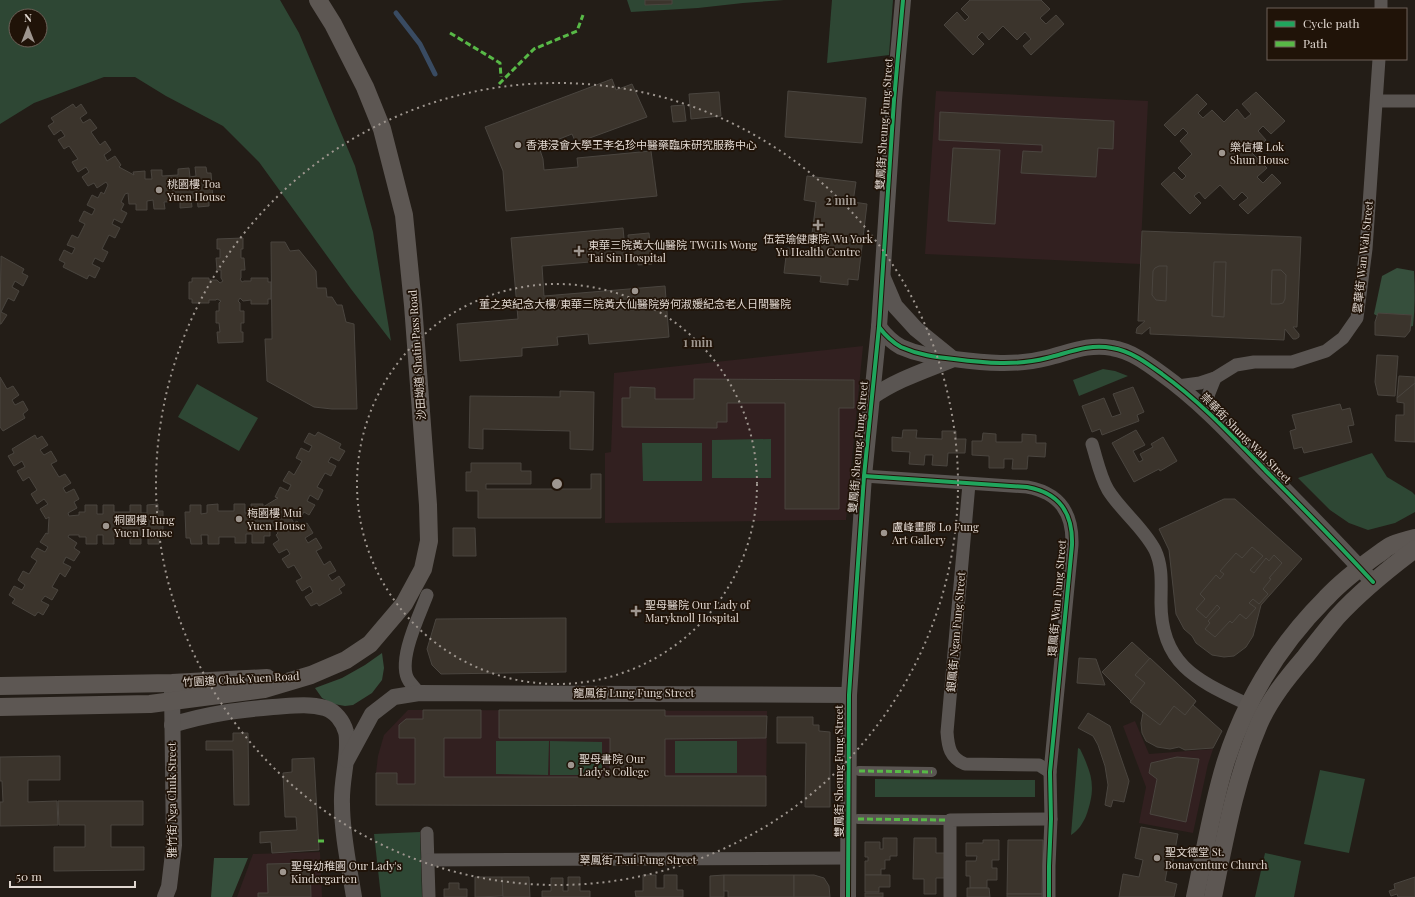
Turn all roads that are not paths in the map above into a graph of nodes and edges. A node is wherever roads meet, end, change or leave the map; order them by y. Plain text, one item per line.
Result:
1 (318, 0) edge
2 (903, 0) edge
3 (1380, 60) edge
4 (1377, 101) junction
5 (1415, 101) edge
6 (882, 276) junction
7 (879, 327) junction
8 (953, 359) junction
9 (1215, 378) junction
10 (1178, 386) junction
11 (872, 397) junction
12 (1206, 409) junction
13 (1092, 444) dead end
14 (864, 476) junction
15 (969, 484) junction
16 (1415, 538) edge
17 (1415, 549) edge
18 (1360, 567) junction
19 (1373, 582) junction
20 (427, 595) dead end
21 (311, 675) junction
22 (172, 683) junction
23 (0, 686) edge
24 (419, 693) junction
25 (849, 695) junction
26 (172, 702) junction
27 (1249, 705) junction
28 (0, 707) edge
29 (172, 725) junction
30 (347, 760) junction
31 (859, 771) dead end
32 (932, 772) dead end
33 (1050, 772) junction
34 (858, 819) dead end
35 (1051, 819) junction
36 (948, 820) junction
37 (427, 833) dead end
38 (848, 858) junction
39 (428, 860) junction
40 (165, 897) edge
41 (354, 897) edge
42 (429, 897) edge
43 (848, 897) edge
44 (950, 897) edge
45 (1049, 897) edge
46 (1195, 897) edge
47 (1213, 897) edge

1 - 21 main road, 沙田坳道 Shatin Pass Road
2 - 6 street, 雙鳳街 Sheung Fung Street
3 - 4 street, 雲華街 Wan Wah Street
4 - 5 street
4 - 9 street, 雲華街 Wan Wah Street
6 - 7 street, 雙鳳街 Sheung Fung Street
6 - 8 street
7 - 8 street, 崇華街 Shung Wah Street
7 - 11 street, 雙鳳街 Sheung Fung Street
8 - 10 street, 崇華街 Shung Wah Street
8 - 11 street
9 - 10 street, 雲華街 Wan Wah Street
9 - 12 street
10 - 12 street, 崇華街 Shung Wah Street
11 - 14 street, 雙鳳街 Sheung Fung Street
12 - 18 street, 崇華街 Shung Wah Street
13 - 27 street
14 - 15 street, 環鳳街 Wan Fung Street
14 - 25 street, 雙鳳街 Sheung Fung Street
15 - 33 street, 環鳳街 Wan Fung Street
15 - 33 street, 銀鳳街 Ngan Fung Street
16 - 18 main road
17 - 19 main road
18 - 19 street, 崇華街 Shung Wah Street
18 - 27 main road
19 - 47 main road
20 - 24 street
21 - 22 main road, 竹園道 Chuk Yuen Road
21 - 26 main road, 竹園道 Chuk Yuen Road
22 - 23 main road, 竹園道 Chuk Yuen Road
22 - 26 street, 雅竹街 Nga Chuk Street
24 - 25 street, 龍鳳街 Lung Fung Street
24 - 30 street, 龍鳳街 Lung Fung Street
25 - 38 street, 雙鳳街 Sheung Fung Street
26 - 28 main road, 竹園道 Chuk Yuen Road
26 - 29 street, 雅竹街 Nga Chuk Street
27 - 46 main road
29 - 30 street
29 - 40 street, 雅竹街 Nga Chuk Street
30 - 41 street
31 - 32 street
33 - 35 street, 環鳳街 Wan Fung Street
34 - 36 street
35 - 36 street
35 - 45 street, 環鳳街 Wan Fung Street
36 - 44 street
37 - 39 street
38 - 39 street, 翠鳳街 Tsui Fung Street
38 - 43 street, 雙鳳街 Sheung Fung Street
39 - 42 street

